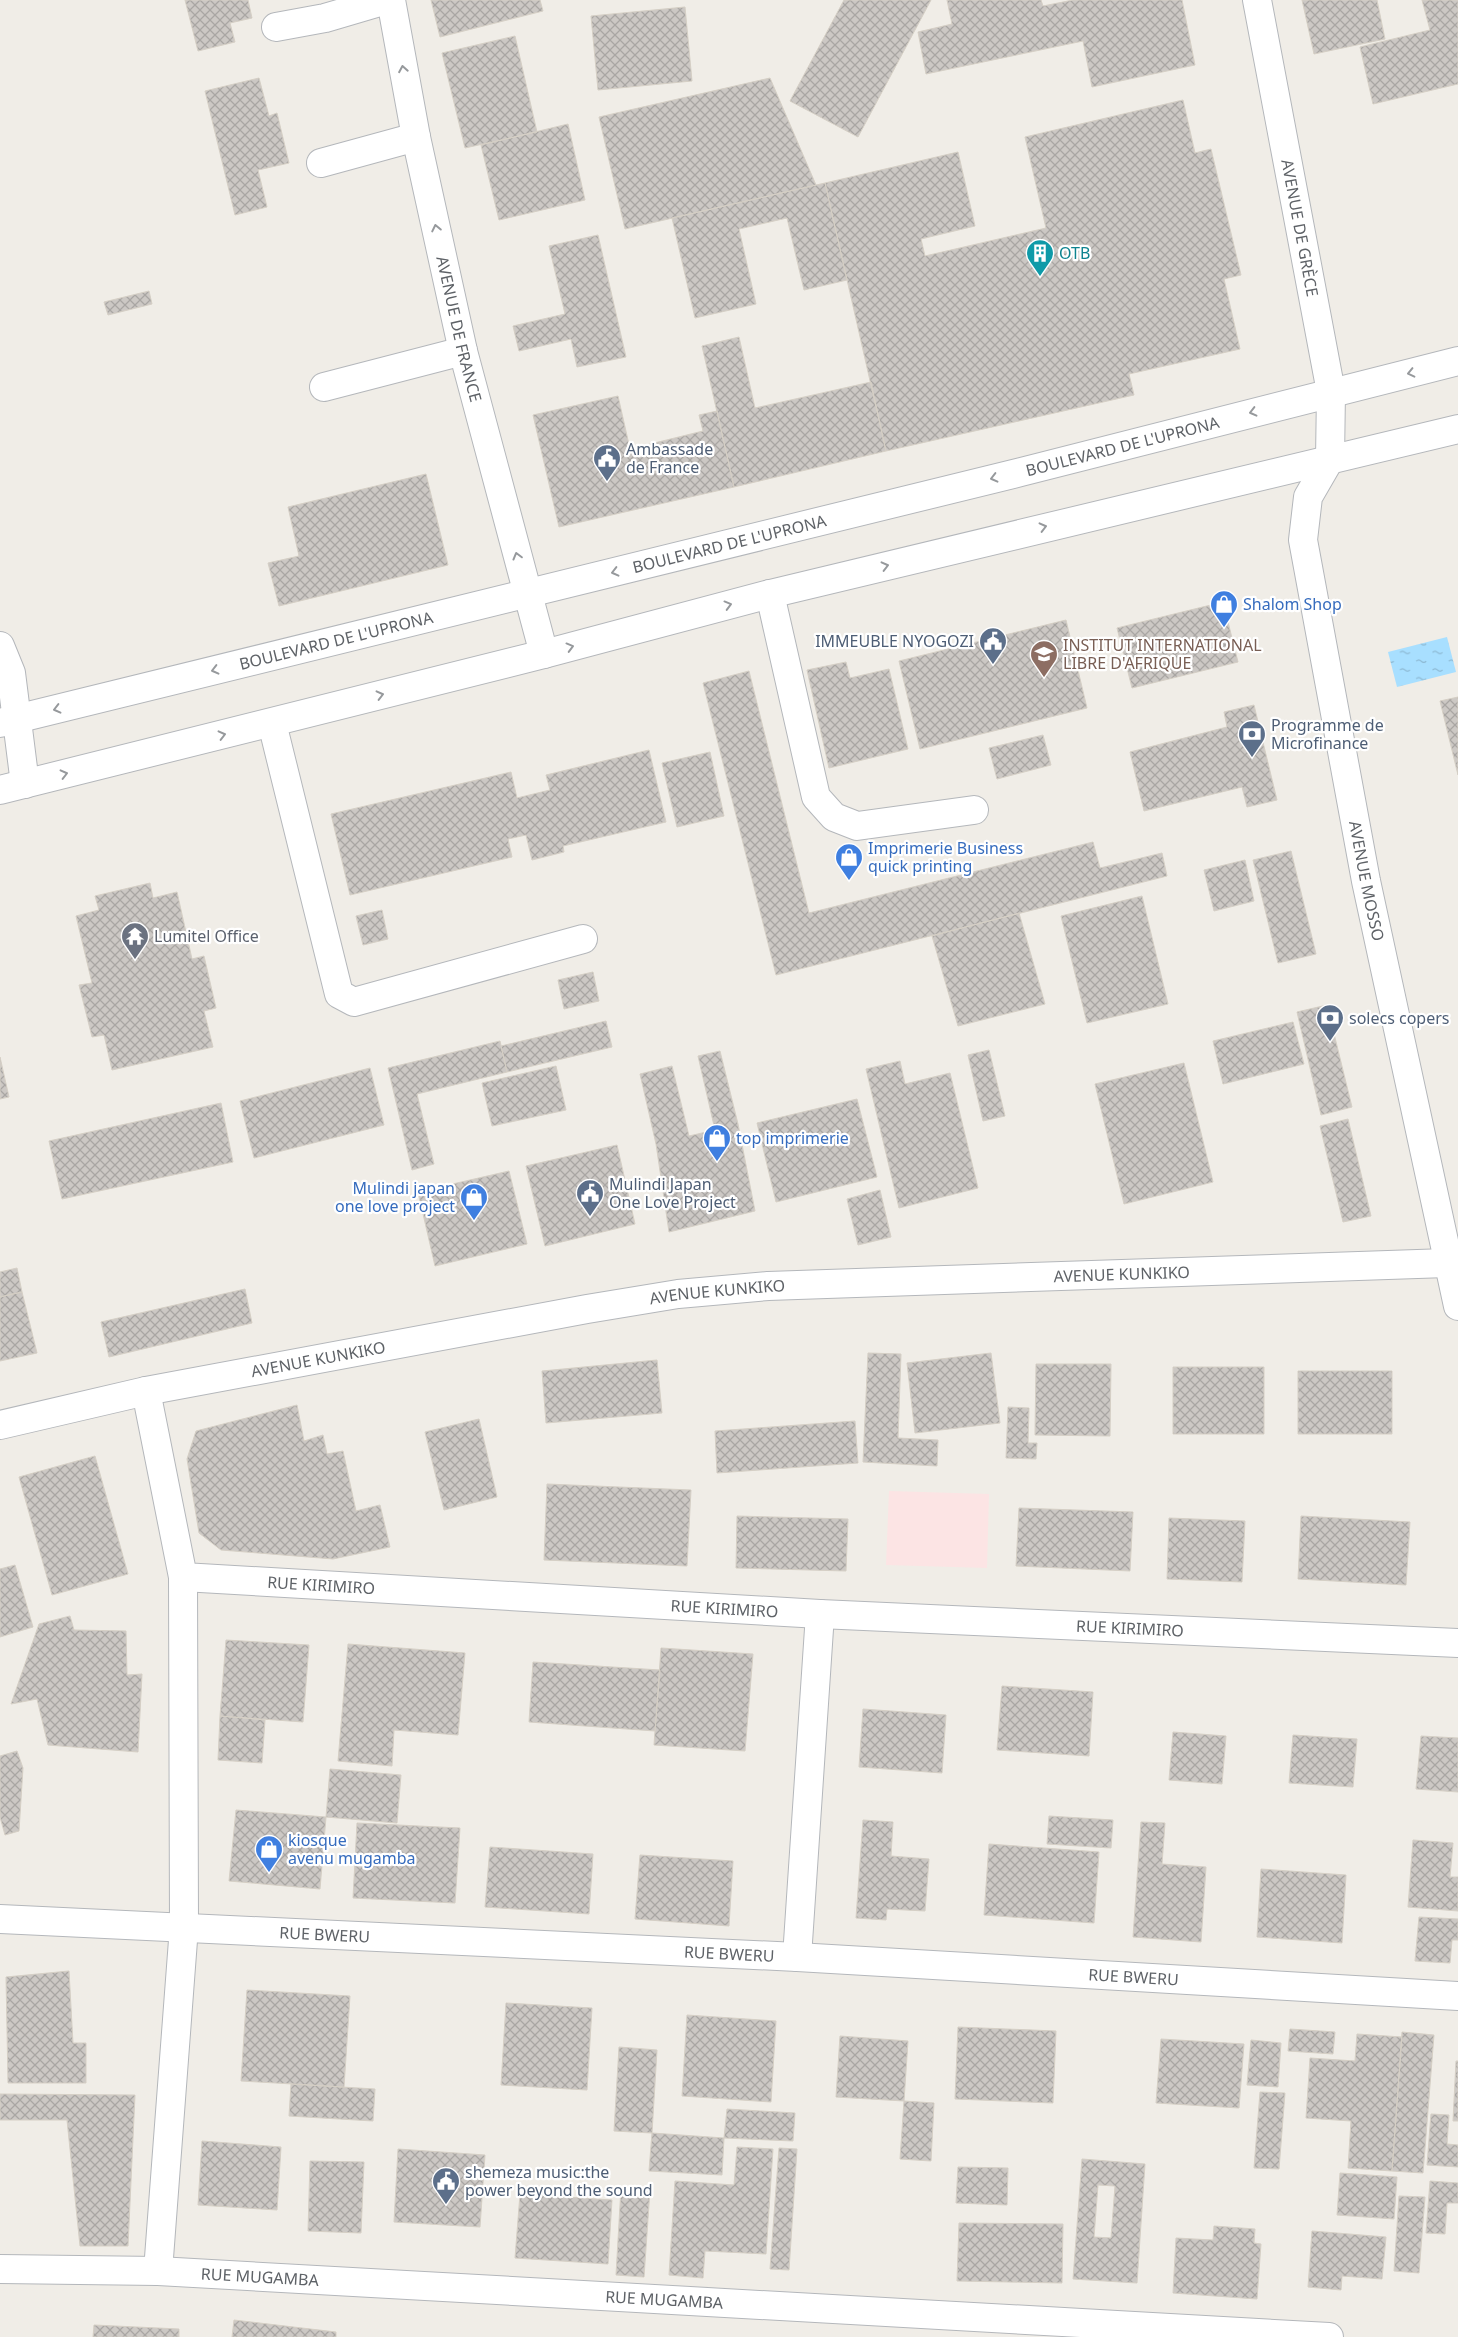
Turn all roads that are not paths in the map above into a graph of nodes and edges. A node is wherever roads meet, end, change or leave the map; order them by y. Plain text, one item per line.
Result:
1 (386, 0) edge
2 (391, 0) edge
3 (1257, 0) edge
4 (276, 27) dead end
5 (416, 138) junction
6 (321, 163) dead end
7 (463, 351) junction
8 (1458, 362) edge
9 (324, 387) dead end
10 (1330, 392) junction
11 (1458, 429) edge
12 (1330, 459) junction
13 (527, 594) junction
14 (770, 594) junction
15 (0, 646) edge
16 (544, 654) junction
17 (9, 721) edge
18 (272, 723) junction
19 (12, 787) edge
20 (974, 810) dead end
21 (584, 939) dead end
22 (1447, 1263) junction
23 (1458, 1306) edge
24 (146, 1391) junction
25 (0, 1425) edge
26 (183, 1577) junction
27 (820, 1614) junction
28 (1458, 1642) edge
29 (0, 1919) edge
30 (184, 1927) junction
31 (797, 1957) junction
32 (1458, 1996) edge
33 (0, 2269) edge
34 (158, 2271) junction
35 (1329, 2337) edge

1 - 4 street
5 -> 2 street, AVENUE DE FRANCE
3 - 10 street, AVENUE DE GRÈCE
5 - 6 street
7 -> 5 street, AVENUE DE FRANCE
7 - 9 street
13 -> 7 street, AVENUE DE FRANCE
8 -> 10 street, BOULEVARD DE L'UPRONA
10 - 12 street, AVENUE DE GRÈCE
10 -> 13 street, BOULEVARD DE L'UPRONA
11 - 12 street
14 -> 12 street
12 - 22 street, AVENUE MOSSO
13 - 16 street, AVENUE DE FRANCE
13 -> 17 street, BOULEVARD DE L'UPRONA
16 -> 14 street
14 - 20 street
15 - 17 street
18 -> 16 street
17 - 19 street
19 -> 18 street
18 - 21 street
22 - 23 street, AVENUE MOSSO
22 - 24 street, AVENUE KUNKIKO
24 - 25 street, AVENUE KUNKIKO
24 - 26 street
26 - 27 street, RUE KIRIMIRO
26 - 30 street
27 - 28 street, RUE KIRIMIRO
27 - 31 street
29 - 30 street, RUE BWERU
30 - 31 street, RUE BWERU
30 - 34 street
31 - 32 street, RUE BWERU
33 - 34 street, RUE MUGAMBA
34 - 35 street, RUE MUGAMBA

